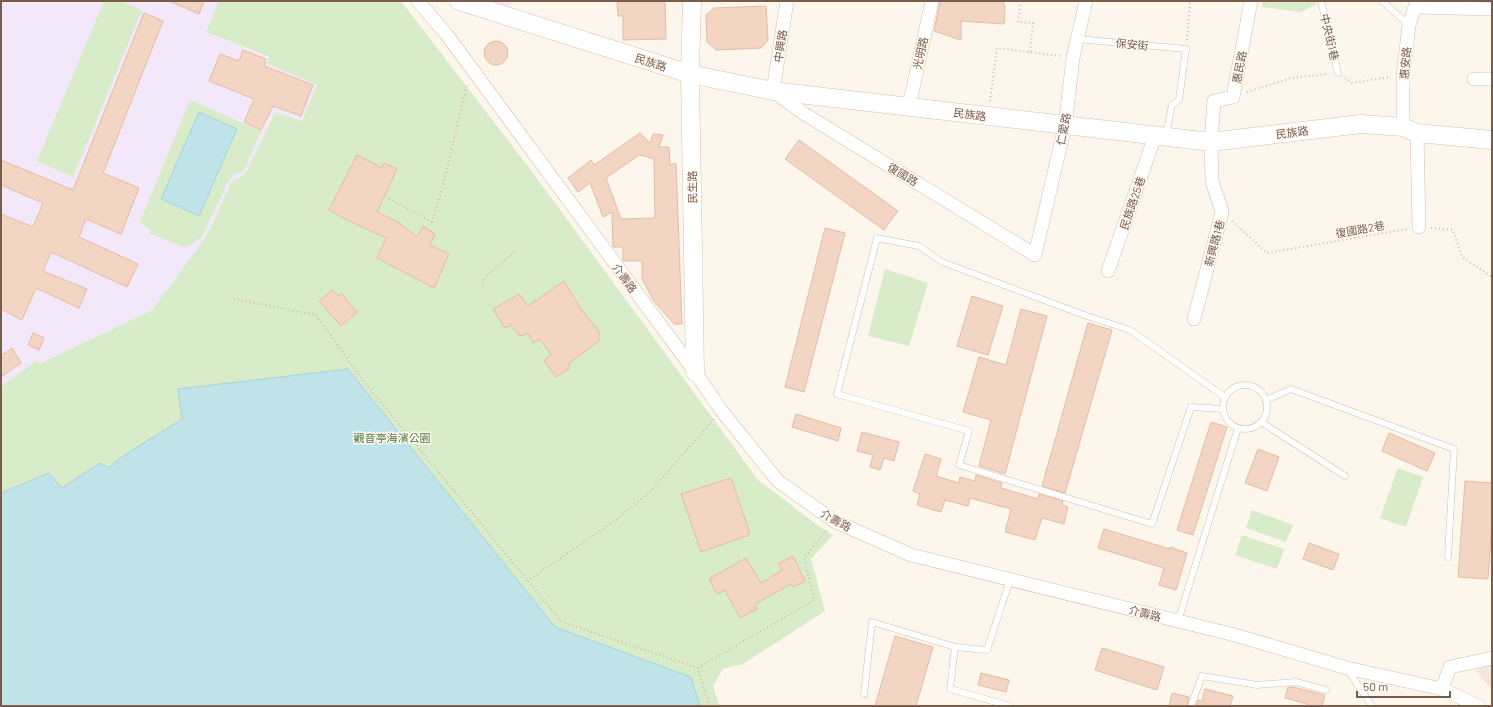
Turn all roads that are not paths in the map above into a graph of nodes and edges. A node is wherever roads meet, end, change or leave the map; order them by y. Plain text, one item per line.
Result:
1 (418, 1) edge
2 (459, 1) edge
3 (692, 1) edge
4 (787, 1) edge
5 (932, 1) edge
6 (1086, 1) edge
7 (1251, 1) edge
8 (1322, 1) edge
9 (1382, 1) edge
10 (1416, 4) edge
11 (1492, 9) edge
12 (1409, 25) junction
13 (1077, 39) junction
14 (1338, 73) road end
15 (690, 74) junction
16 (1474, 79) dead end
17 (1492, 79) edge
18 (773, 91) junction
19 (909, 106) junction
20 (1065, 126) junction
21 (1410, 130) junction
22 (1161, 137) junction
23 (1492, 140) edge
24 (1211, 142) junction
25 (1419, 227) road end
26 (1035, 255) joint
27 (1108, 271) dead end
28 (1194, 319) dead end
29 (695, 372) junction
30 (1225, 397) junction
31 (1266, 400) junction
32 (1223, 409) junction
33 (1261, 422) junction
34 (1238, 428) junction
35 (1345, 476) dead end
36 (1448, 557) dead end
37 (1010, 580) junction
38 (1178, 622) junction
39 (955, 647) junction
40 (1492, 658) edge
41 (1347, 668) junction
42 (1442, 689) junction
43 (1326, 690) dead end
44 (864, 694) dead end
45 (1010, 706) edge
46 (1191, 706) edge
47 (1372, 706) edge
48 (1478, 706) edge

1 - 29 street, 介壽路
2 - 15 street, 民族路
3 - 15 street, 民生路
4 - 18 street, 中興路
5 - 19 street, 光明路
6 - 13 street, 仁愛路
7 - 24 street, 惠民路
8 - 14 lane, 中央街1巷
9 - 12 lane
10 - 11 street
10 - 12 street, 惠安路
12 - 21 street, 惠安路
13 - 20 street, 仁愛路
13 - 22 lane, 保安街
15 - 18 street, 民族路
15 - 29 street, 民生路
16 - 17 street
18 - 19 street, 民族路
18 - 26 street, 復國路
19 - 20 street, 民族路
20 - 22 street, 民族路
20 - 26 street, 仁愛路
21 - 23 street, 民族路
21 - 24 street, 民族路
21 - 25 street, 惠安路
22 - 24 street, 民族路
22 - 27 street, 民族路25巷
24 - 28 street, 新興路1巷
29 - 37 street, 介壽路
30 - 31 lane
30 - 32 lane
30 - 32 lane
31 - 33 lane
31 - 36 lane
32 - 34 lane
33 - 34 lane
33 - 35 lane
34 - 38 lane
37 - 38 street, 介壽路
37 - 39 lane
38 - 41 street, 介壽路
39 - 44 lane
39 - 45 lane
40 - 42 street
41 - 42 street, 介壽路
41 - 47 lane
42 - 48 street, 介壽路
43 - 46 lane

